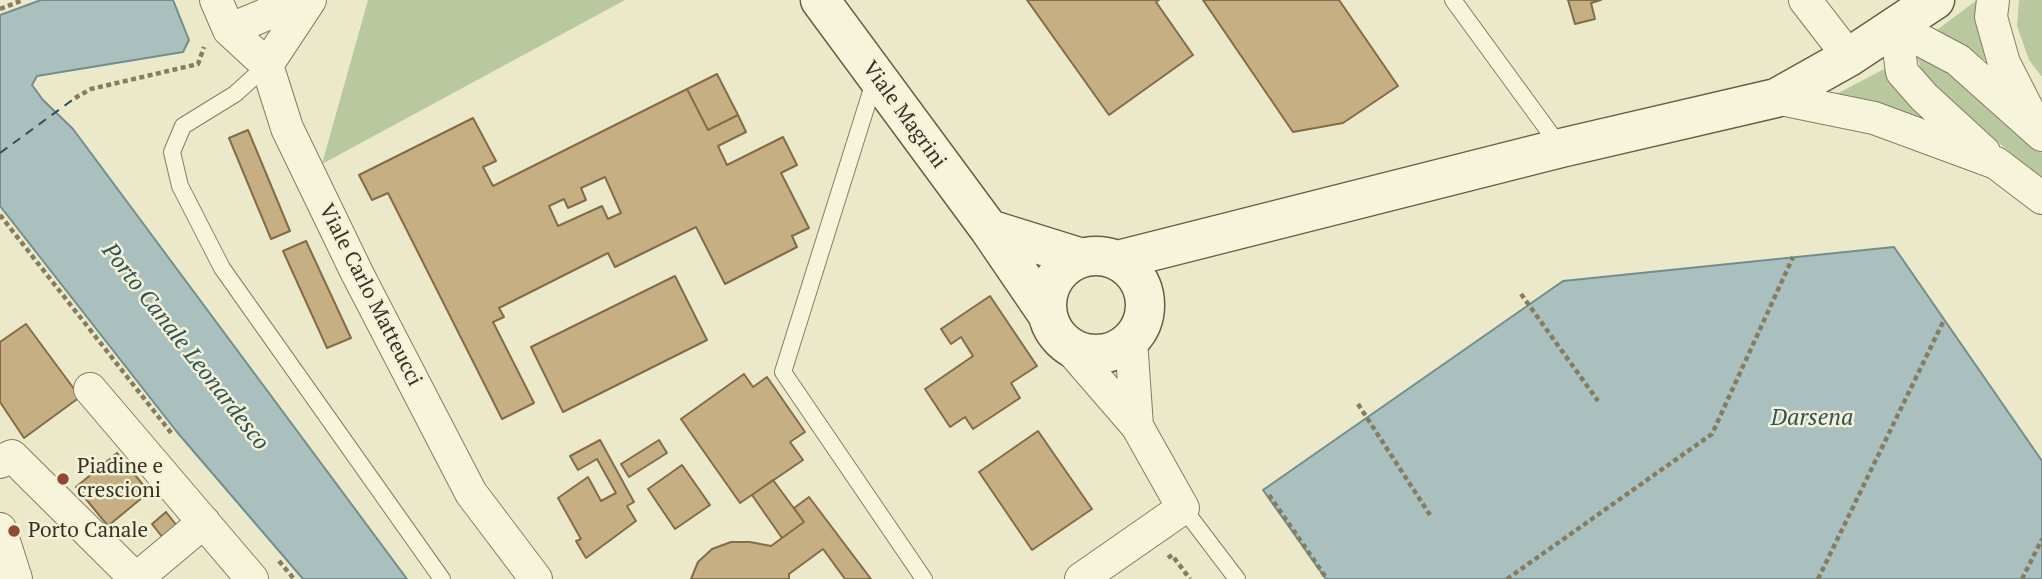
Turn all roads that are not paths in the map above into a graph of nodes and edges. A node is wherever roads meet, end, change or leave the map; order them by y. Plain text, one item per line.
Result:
1 (216, 0) edge
2 (300, 0) edge
3 (310, 0) edge
4 (820, 0) edge
5 (1453, 0) edge
6 (1805, 0) edge
7 (1936, 0) edge
8 (1993, 0) edge
9 (1896, 27) junction
10 (217, 37) junction
11 (1849, 57) junction
12 (267, 65) junction
13 (876, 77) junction
14 (1776, 98) junction
15 (2040, 133) edge
16 (1560, 148) junction
17 (1996, 163) junction
18 (2042, 198) edge
19 (989, 229) junction
20 (1186, 244) junction
21 (1100, 259) junction
22 (1143, 290) junction
23 (1057, 329) junction
24 (1131, 340) junction
25 (90, 389) dead end
26 (1137, 426) junction
27 (0, 461) edge
28 (1183, 508) junction
29 (204, 522) junction
30 (0, 529) edge
31 (16, 579) edge
32 (136, 579) edge
33 (252, 579) edge
34 (442, 579) edge
35 (536, 579) edge
36 (924, 579) edge
37 (1081, 579) edge
38 (1237, 579) edge

1 - 10 street
2 - 10 street
3 - 12 street
4 - 13 street, Viale Magrini
5 - 16 lane
6 - 11 street
7 - 9 street
8 - 15 street
9 - 11 street
9 - 15 street
9 - 17 street
10 - 12 street
11 - 14 street
12 - 34 lane
12 - 35 street, Viale Carlo Matteucci
13 - 19 street, Viale Magrini
13 - 36 lane
14 - 16 street
14 - 17 street
16 - 20 street
17 - 18 street
19 - 21 street
19 - 23 street, Viale Magrini
20 - 21 street
20 - 22 street
21 - 22 street
21 - 23 street
22 - 24 street
23 - 24 street
23 - 26 street, Viale Magrini
24 - 26 street, Viale Magrini
25 - 29 street
26 - 28 street, Viale Magrini
27 - 32 street
28 - 37 street
28 - 38 lane
29 - 32 street
29 - 33 street
30 - 31 street

